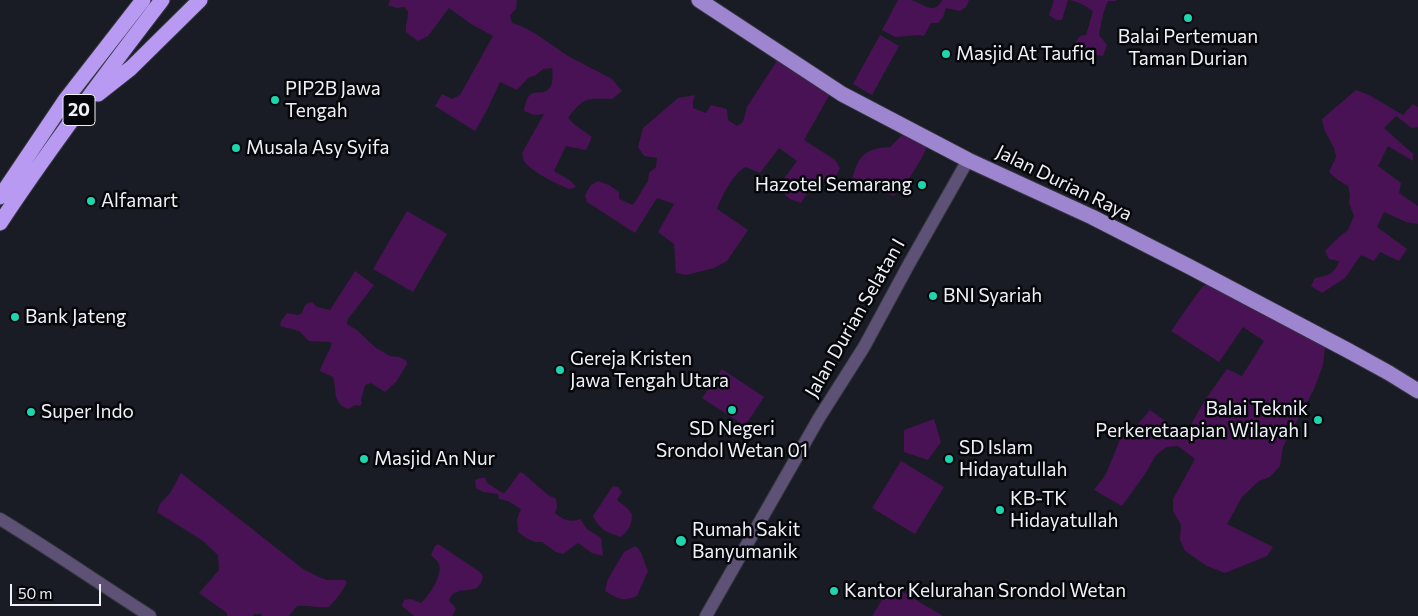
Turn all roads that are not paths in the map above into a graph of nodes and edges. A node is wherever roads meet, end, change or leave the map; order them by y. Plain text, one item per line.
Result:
1 (143, 0) edge
2 (162, 0) edge
3 (200, 0) edge
4 (699, 0) edge
5 (80, 108) junction
6 (968, 160) junction
7 (0, 196) edge
8 (0, 223) edge
9 (1418, 391) edge
10 (0, 519) edge
11 (150, 616) edge
12 (706, 616) edge

1 - 7 highway, 20
2 - 5 highway, 20
3 - 5 highway
4 - 6 main road, Jalan Durian Raya
5 - 8 highway, 20
6 - 9 main road, Jalan Durian Raya
6 - 12 street, Jalan Durian Selatan I
10 - 11 street

